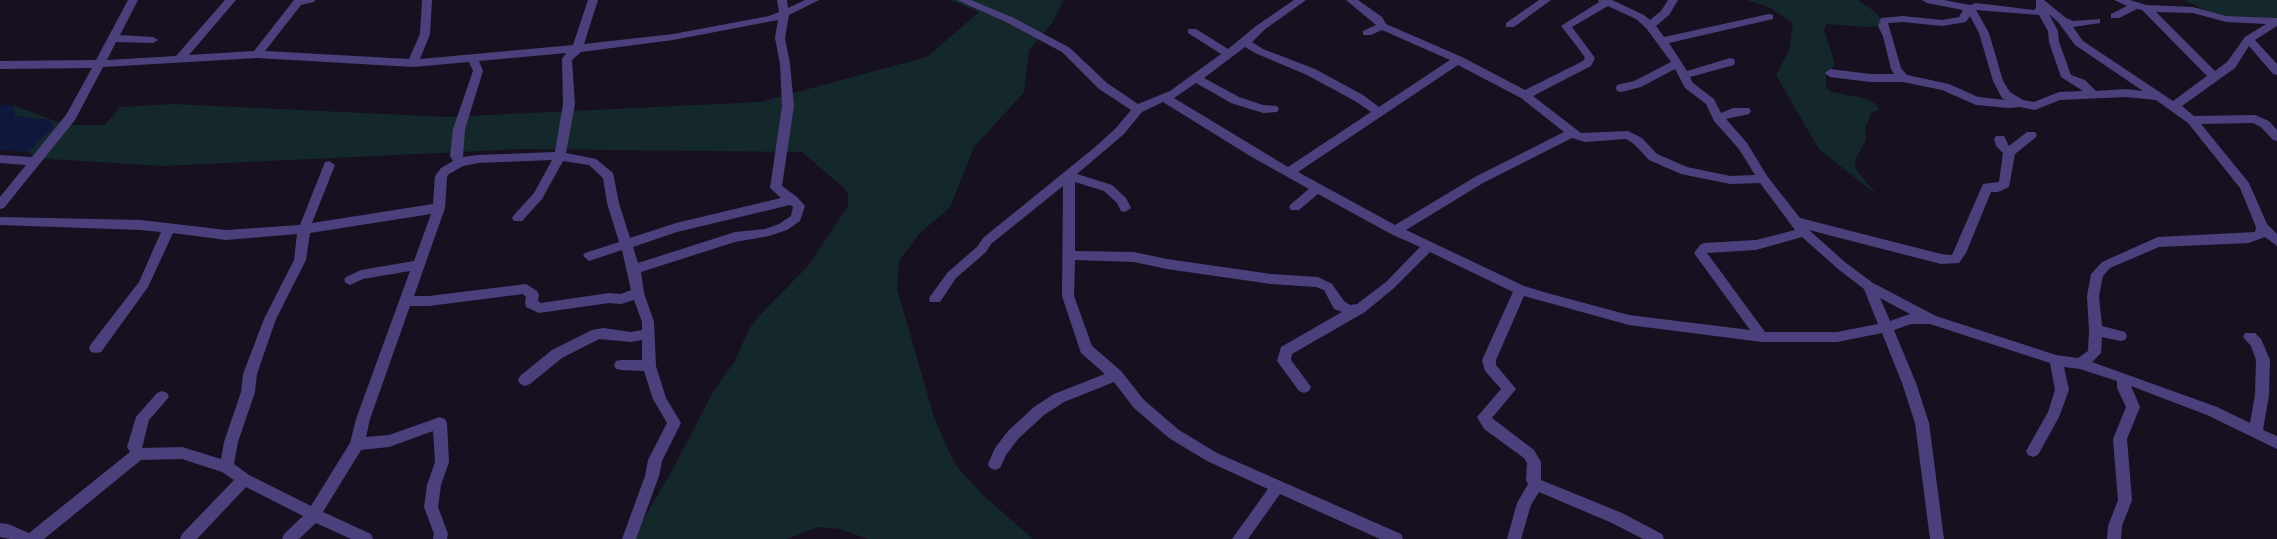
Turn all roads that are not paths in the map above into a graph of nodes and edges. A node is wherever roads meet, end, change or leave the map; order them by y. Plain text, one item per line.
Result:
1 (133, 0) edge
2 (231, 0) edge
3 (310, 0) edge
4 (427, 0) edge
5 (593, 0) edge
6 (782, 0) edge
7 (814, 0) edge
8 (962, 0) edge
9 (1301, 0) edge
10 (1352, 0) edge
11 (1546, 0) edge
12 (1673, 0) edge
13 (1927, 0) edge
14 (2118, 0) edge
15 (298, 1) edge
16 (1605, 1) edge
17 (2040, 5) edge
18 (2134, 6) junction
19 (1970, 8) junction
20 (2146, 8) junction
21 (784, 14) junction
22 (2114, 16) dead end
23 (1769, 17) dead end
24 (2062, 20) junction
25 (2096, 21) dead end
26 (2277, 22) edge
27 (1510, 25) dead end
28 (1382, 26) junction
29 (1650, 26) junction
30 (1192, 31) dead end
31 (1367, 33) dead end
32 (114, 38) junction
33 (2249, 39) junction
34 (153, 40) dead end
35 (1662, 41) junction
36 (1245, 42) junction
37 (577, 48) junction
38 (1227, 53) junction
39 (257, 54) junction
40 (179, 58) junction
41 (476, 58) junction
42 (1458, 60) junction
43 (1730, 62) dead end
44 (414, 63) junction
45 (99, 64) junction
46 (1676, 64) junction
47 (0, 65) edge
48 (2277, 71) edge
49 (1830, 73) dead end
50 (1683, 76) junction
51 (1196, 78) junction
52 (1903, 78) junction
53 (2215, 78) junction
54 (1621, 88) dead end
55 (2093, 94) junction
56 (1525, 95) junction
57 (2158, 97) junction
58 (1165, 98) junction
59 (2020, 103) junction
60 (1138, 109) junction
61 (1273, 109) dead end
62 (1745, 111) dead end
63 (1377, 112) junction
64 (2187, 117) junction
65 (1718, 118) junction
66 (1572, 133) junction
67 (2031, 135) dead end
68 (2277, 137) edge
69 (2000, 139) dead end
70 (2009, 152) junction
71 (560, 156) junction
72 (0, 158) edge
73 (34, 161) junction
74 (460, 162) junction
75 (329, 165) dead end
76 (1288, 173) junction
77 (1069, 176) junction
78 (1763, 179) junction
79 (1316, 189) junction
80 (793, 200) junction
81 (0, 205) edge
82 (1295, 207) dead end
83 (439, 208) junction
84 (1125, 208) dead end
85 (518, 218) dead end
86 (0, 221) edge
87 (1800, 227) junction
88 (2262, 227) junction
89 (169, 228) junction
90 (304, 229) junction
91 (1395, 231) junction
92 (2277, 241) edge
93 (626, 245) junction
94 (1429, 246) junction
95 (1067, 255) junction
96 (589, 256) dead end
97 (418, 265) junction
98 (634, 269) junction
99 (350, 280) dead end
100 (1869, 286) junction
101 (1520, 290) junction
102 (638, 293) junction
103 (935, 298) dead end
104 (407, 301) junction
105 (1360, 308) junction
106 (1932, 320) junction
107 (1887, 327) junction
108 (2096, 330) junction
109 (648, 334) junction
110 (2120, 336) dead end
111 (1762, 337) junction
112 (2250, 337) dead end
113 (96, 348) dead end
114 (2056, 360) junction
115 (2080, 364) junction
116 (621, 365) dead end
117 (649, 366) junction
118 (1116, 375) junction
119 (2124, 378) junction
120 (525, 380) dead end
121 (1304, 387) dead end
122 (162, 397) dead end
123 (2256, 431) junction
124 (2277, 443) edge
125 (357, 444) junction
126 (2033, 451) dead end
127 (138, 454) junction
128 (995, 464) dead end
129 (226, 467) junction
130 (244, 479) junction
131 (1536, 484) junction
132 (1278, 486) junction
133 (314, 515) junction
134 (0, 530) edge
135 (26, 539) edge
136 (33, 539) edge
137 (187, 539) edge
138 (289, 539) edge
139 (366, 539) edge
140 (440, 539) edge
141 (628, 539) edge
142 (1239, 539) edge
143 (1396, 539) edge
144 (1514, 539) edge
145 (1657, 539) edge
146 (1937, 539) edge
147 (2114, 539) edge

1 - 32 street
2 - 40 street
3 - 15 street
4 - 44 street
5 - 37 street
6 - 21 street
7 - 21 street
8 - 60 street
9 - 36 street
10 - 28 street
11 - 27 street
12 - 29 street
13 - 19 street
14 - 18 street
15 - 39 street
16 - 29 street
16 - 56 street
17 - 19 street
17 - 24 street
17 - 55 street
18 - 20 street
18 - 22 street
19 - 52 street
19 - 59 street
20 - 26 street
20 - 53 street
21 - 37 street
21 - 80 street
23 - 35 street
24 - 25 street
24 - 57 street
26 - 33 street
28 - 31 street
28 - 42 street
29 - 35 street
30 - 38 street
32 - 34 street
32 - 45 street
33 - 48 street
33 - 53 street
35 - 46 street
36 - 38 street
36 - 63 street
37 - 41 street
37 - 71 street
38 - 51 street
39 - 40 street
39 - 44 street
40 - 45 street
41 - 44 street
41 - 74 street
42 - 56 street
42 - 63 street
43 - 50 street
45 - 47 street
45 - 73 street
46 - 50 street
46 - 54 street
49 - 52 street
50 - 65 street
51 - 58 street
51 - 61 street
52 - 59 street
53 - 64 street
55 - 57 street
55 - 59 street
56 - 66 street
57 - 64 street
58 - 60 street
58 - 76 street
60 - 77 street
62 - 65 street
63 - 76 street
64 - 68 street
64 - 88 street
65 - 78 street
66 - 78 street
66 - 91 street
67 - 70 street
69 - 70 street
70 - 87 street
71 - 74 street
71 - 85 street
71 - 93 street
72 - 73 street
73 - 81 street
74 - 83 street
75 - 90 street
76 - 79 street
77 - 84 street
77 - 95 street
77 - 103 street
78 - 87 street
79 - 82 street
79 - 91 street
80 - 93 street
80 - 98 street
83 - 90 street
83 - 97 street
86 - 89 street
87 - 100 street
87 - 111 street
88 - 92 street
88 - 108 street
89 - 90 street
89 - 113 street
90 - 129 street
91 - 94 street
93 - 96 street
93 - 98 street
94 - 101 street
94 - 105 street
95 - 105 street
95 - 118 street
97 - 99 street
97 - 104 street
98 - 102 street
100 - 106 street
100 - 107 street
101 - 111 street
101 - 131 street
102 - 104 street
102 - 109 street
104 - 125 street
105 - 121 street
106 - 107 street
106 - 114 street
107 - 111 street
107 - 146 street
108 - 110 street
108 - 115 street
109 - 117 street
109 - 120 street
112 - 123 street
114 - 115 street
114 - 126 street
115 - 119 street
116 - 117 street
117 - 141 street
118 - 128 street
118 - 132 street
119 - 123 street
119 - 147 street
122 - 127 street
123 - 124 street
125 - 133 street
125 - 140 street
127 - 129 street
127 - 136 street
129 - 130 street
130 - 133 street
130 - 137 street
131 - 144 street
131 - 145 street
132 - 142 street
132 - 143 street
133 - 138 street
133 - 139 street
134 - 135 street

